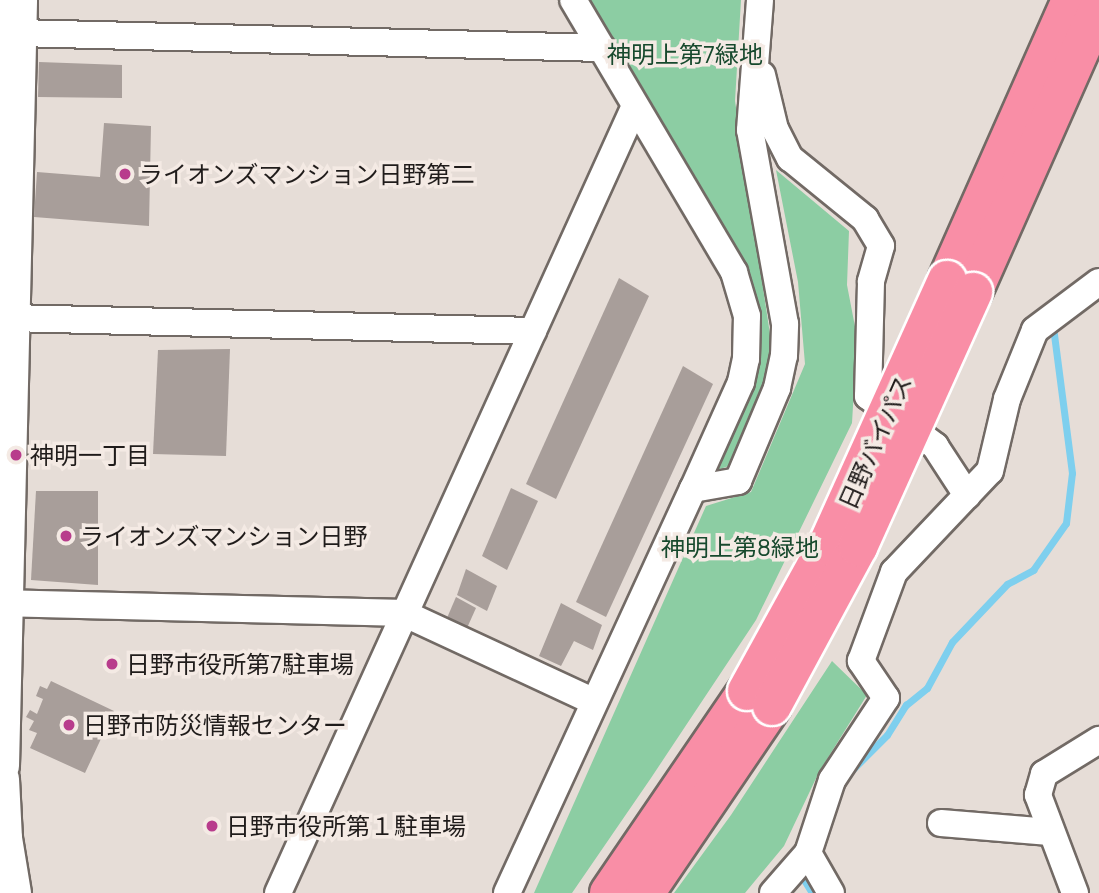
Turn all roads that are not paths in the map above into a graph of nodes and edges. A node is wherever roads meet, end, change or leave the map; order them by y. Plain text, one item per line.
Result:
1 (573, 0) edge
2 (760, 0) edge
3 (1071, 0) edge
4 (1099, 7) edge
5 (12, 22) edge
6 (602, 48) junction
7 (756, 57) junction
8 (635, 106) junction
9 (1099, 282) edge
10 (960, 286) junction
11 (10, 318) junction
12 (533, 331) junction
13 (693, 489) junction
14 (967, 495) junction
15 (1, 603) edge
16 (403, 614) junction
17 (759, 698) junction
18 (593, 701) junction
19 (1099, 740) edge
20 (0, 765) edge
21 (0, 779) edge
22 (941, 823) dead end
23 (1050, 832) junction
24 (808, 853) junction
25 (12, 893) edge
26 (278, 893) edge
27 (507, 893) edge
28 (609, 893) edge
29 (645, 893) edge
30 (773, 893) edge
31 (831, 893) edge
32 (1075, 893) edge

1 - 6 street
2 - 7 street
3 - 10 highway, 日野バイパス
4 - 10 highway, 日野バイパス
5 - 6 street
5 - 11 street
6 - 8 street
7 - 13 street
7 - 14 street
8 - 12 street
8 - 13 street
9 - 14 street
10 - 17 highway, 日野バイパス, bridge
11 - 12 street
11 - 15 street
12 - 16 street
13 - 18 street
14 - 24 street
15 - 16 street
15 - 20 street
16 - 18 street
16 - 26 street
17 - 28 highway, 日野バイパス
17 - 29 highway, 日野バイパス
18 - 27 street
19 - 23 street
21 - 25 street
22 - 23 street
23 - 32 street
24 - 30 street
24 - 31 street

